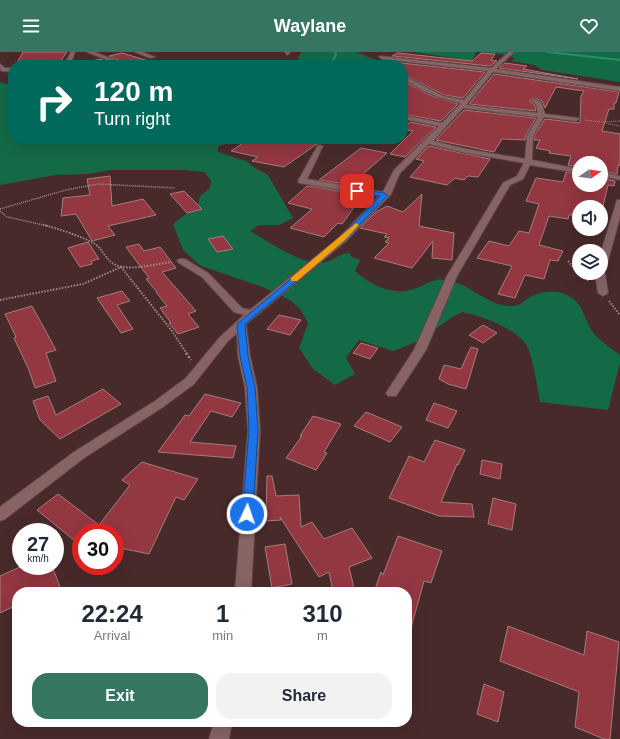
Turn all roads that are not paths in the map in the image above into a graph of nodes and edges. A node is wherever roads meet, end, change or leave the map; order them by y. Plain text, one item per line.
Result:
1 (88, 52) edge
2 (137, 52) edge
3 (512, 52) edge
4 (152, 57) dead end
5 (382, 57) dead end
6 (400, 59) joint
7 (111, 60) edge
8 (492, 70) junction
9 (408, 80) edge
10 (620, 89) edge
11 (534, 101) dead end
12 (464, 104) junction
13 (542, 115) junction
14 (408, 118) edge
15 (576, 119) road end
16 (444, 125) junction
17 (428, 142) junction
18 (320, 146) dead end
19 (528, 162) junction
20 (572, 170) edge
21 (608, 175) edge
22 (620, 178) edge
23 (384, 195) junction
24 (620, 202) edge
25 (608, 244) edge
26 (182, 261) road end
27 (601, 280) edge
28 (603, 293) dead end
29 (251, 314) junction
30 (241, 324) junction
31 (392, 393) dead end
32 (0, 515) edge
33 (242, 587) edge
34 (222, 727) edge
35 (219, 739) edge

1 - 7 street
2 - 4 street
3 - 8 street
5 - 6 street
6 - 8 street
8 - 10 street
8 - 12 street
9 - 12 street
11 - 13 street
12 - 13 street
12 - 16 street
13 - 15 street
13 - 19 street
14 - 16 street
16 - 17 street
17 - 19 street
17 - 23 street
18 - 23 street
19 - 20 street
19 - 31 street
21 - 22 street
23 - 29 street
24 - 25 street
26 - 29 street
27 - 28 street
29 - 30 street
30 - 32 street
30 - 33 street
34 - 35 street

